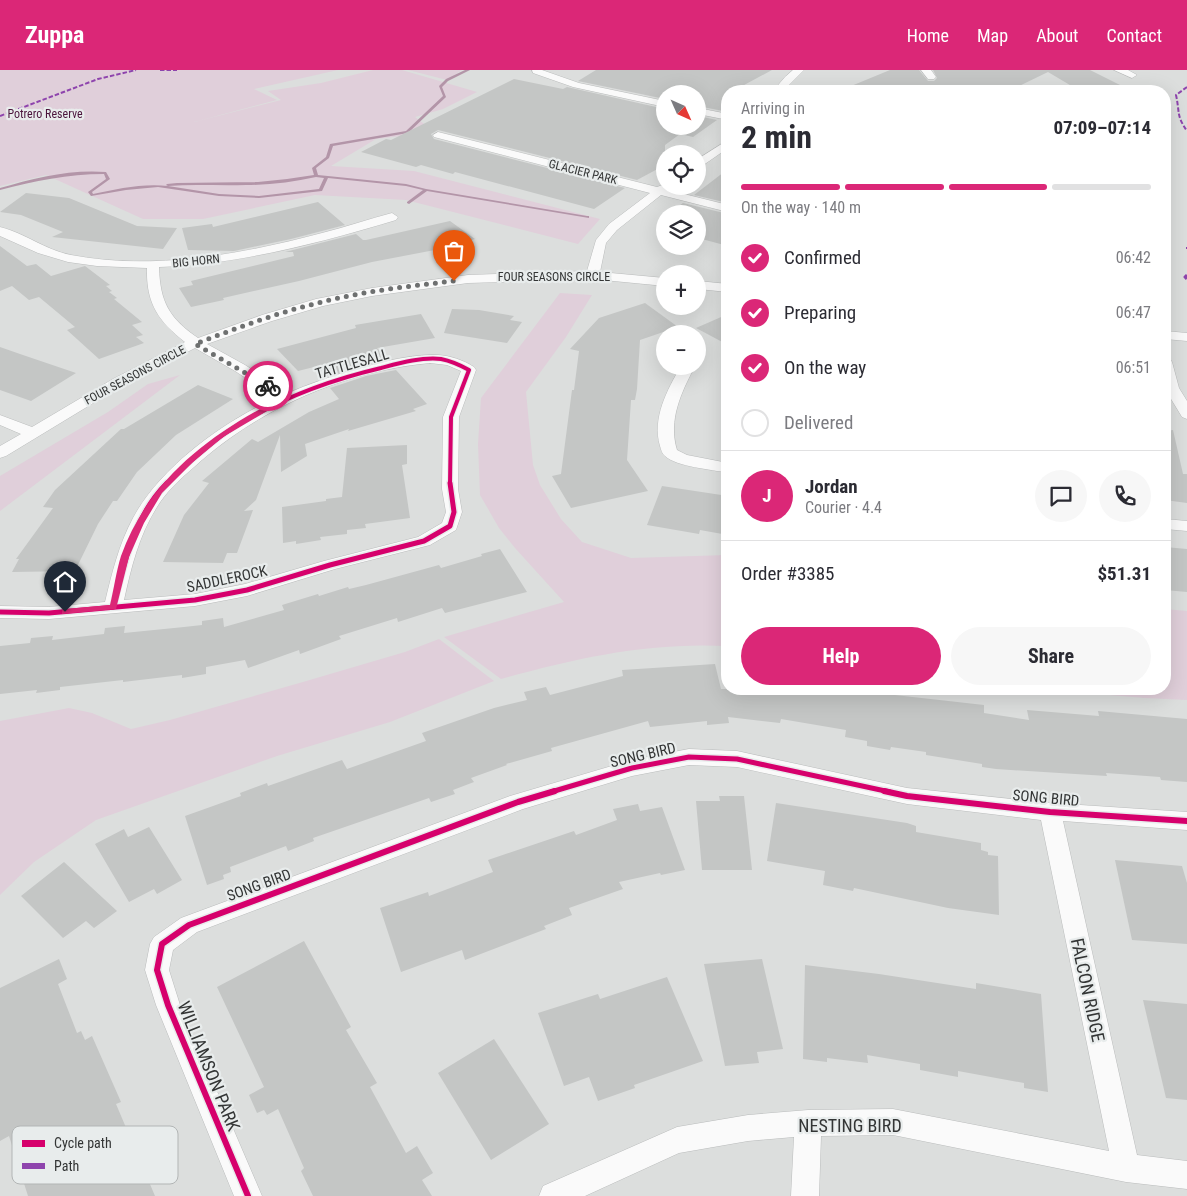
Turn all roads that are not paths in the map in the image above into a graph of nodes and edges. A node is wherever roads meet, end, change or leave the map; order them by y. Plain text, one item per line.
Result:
1 (799, 70) edge
2 (1119, 70) edge
3 (536, 71) edge
4 (1132, 75) dead end
5 (783, 85) edge
6 (656, 102) edge
7 (706, 113) edge
8 (721, 116) edge
9 (438, 135) dead end
10 (721, 148) edge
11 (706, 158) edge
12 (656, 187) edge
13 (656, 194) edge
14 (682, 195) edge
15 (721, 207) edge
16 (392, 217) dead end
17 (0, 231) edge
18 (153, 264) junction
19 (594, 275) junction
20 (656, 281) edge
21 (706, 286) edge
22 (721, 287) edge
23 (1171, 336) edge
24 (1187, 337) edge
25 (195, 344) junction
26 (683, 375) edge
27 (1171, 384) edge
28 (285, 398) junction
29 (1187, 414) edge
30 (0, 420) edge
31 (32, 433) junction
32 (0, 454) edge
33 (670, 454) joint
34 (721, 467) edge
35 (1171, 525) edge
36 (450, 526) joint
37 (1187, 526) edge
38 (113, 607) junction
39 (0, 612) edge
40 (1050, 812) junction
41 (1187, 821) edge
42 (162, 944) joint
43 (808, 1123) junction
44 (1126, 1168) junction
45 (1187, 1175) edge
46 (248, 1196) edge
47 (552, 1196) edge
48 (805, 1196) edge

1 - 5 street
2 - 4 street
3 - 6 street
7 - 8 street
9 - 12 street, GLACIER PARK
10 - 11 street
13 - 19 street
14 - 15 street, GLACIER PARK
16 - 18 street, BIG HORN
17 - 18 street, BIG HORN
18 - 25 street
19 - 20 street, FOUR SEASONS CIRCLE
19 - 25 street, FOUR SEASONS CIRCLE
21 - 22 street
23 - 24 street
25 - 28 street
25 - 31 street, FOUR SEASONS CIRCLE
26 - 33 street
27 - 29 street
28 - 36 street, TATTLESALL
28 - 38 street, TATTLESALL
30 - 31 street
31 - 32 street, FOUR SEASONS CIRCLE
33 - 34 street
35 - 37 street
36 - 38 street, SADDLEROCK
38 - 39 street, SADDLEROCK
40 - 41 street, SONG BIRD
40 - 42 street, SONG BIRD
40 - 44 street, FALCON RIDGE
42 - 46 street, WILLIAMSON PARK
43 - 44 street, NESTING BIRD
43 - 47 street, NESTING BIRD
43 - 48 street
44 - 45 street, NESTING BIRD

